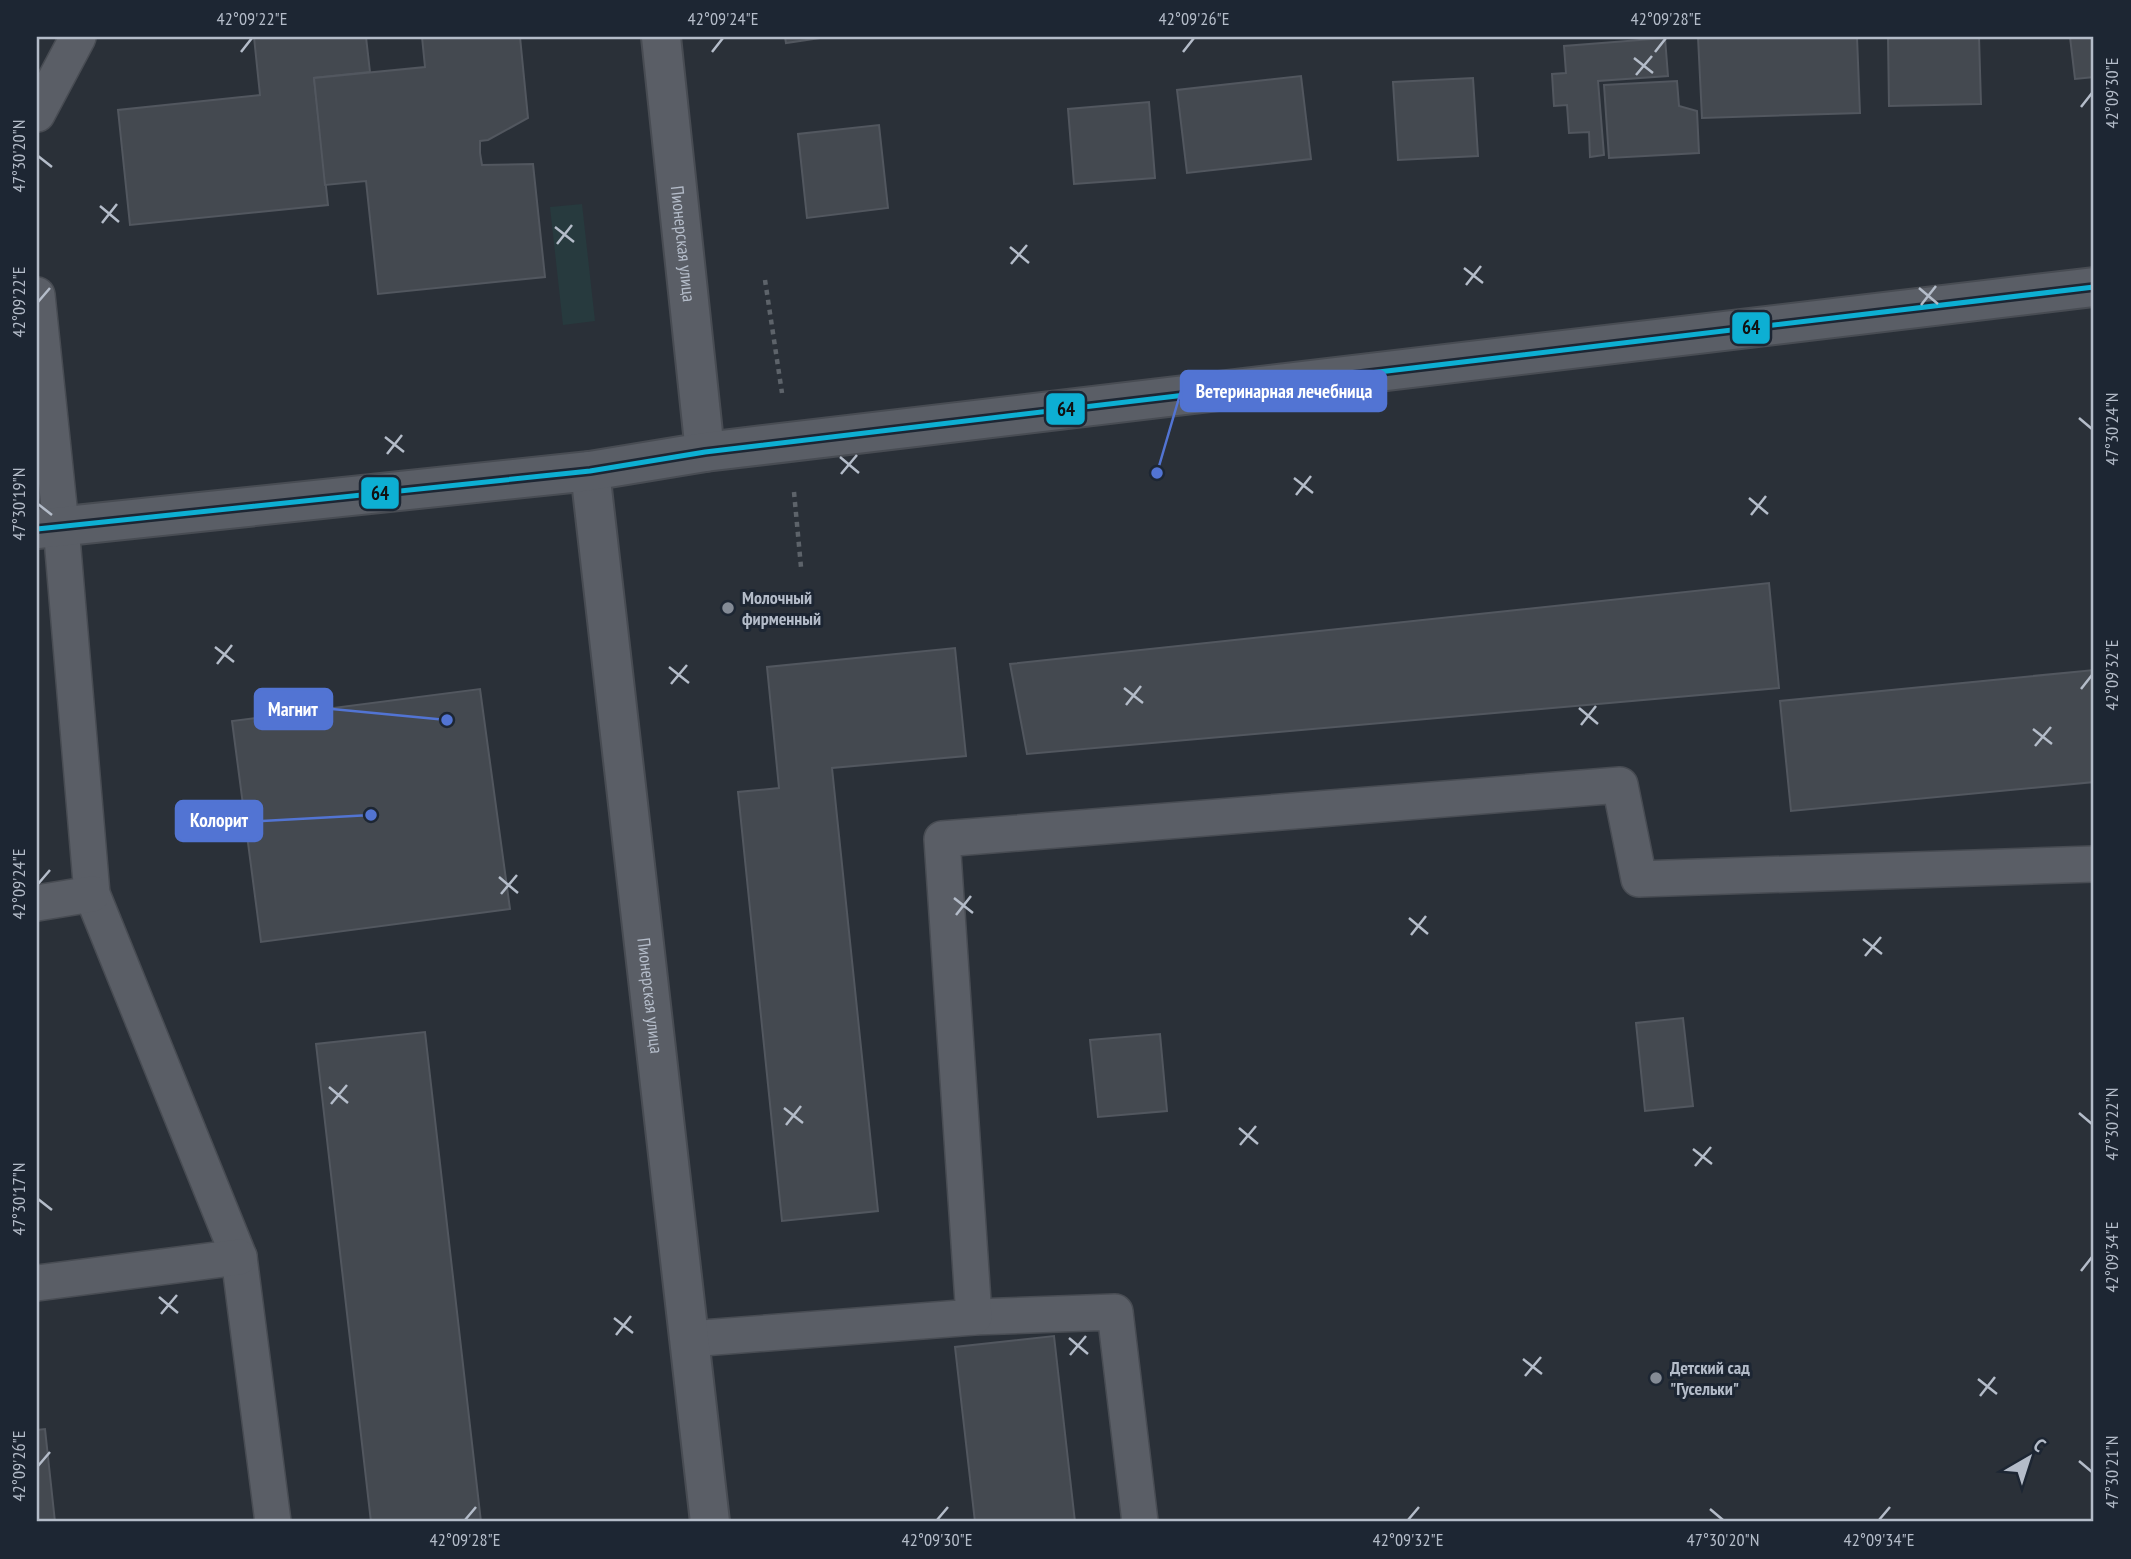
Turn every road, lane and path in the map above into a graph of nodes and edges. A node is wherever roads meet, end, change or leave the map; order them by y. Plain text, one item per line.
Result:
1 (78, 37) edge
2 (661, 37) edge
3 (37, 114) edge
4 (2094, 287) edge
5 (37, 295) edge
6 (705, 452) junction
7 (590, 471) junction
8 (49, 528) edge
9 (2094, 864) edge
10 (92, 894) junction
11 (37, 903) edge
12 (239, 1257) junction
13 (37, 1283) edge
14 (974, 1317) junction
15 (689, 1339) junction
16 (273, 1522) edge
17 (710, 1522) edge
18 (1140, 1522) edge

1 - 3 lane
2 - 6 street, Пионерская улица
4 - 6 street
5 - 8 lane
6 - 7 street
7 - 8 street
7 - 15 street, Пионерская улица
8 - 10 lane
9 - 14 lane
10 - 11 lane
10 - 12 lane
12 - 13 lane
12 - 16 lane
14 - 15 lane
14 - 18 lane
15 - 17 street, Пионерская улица

